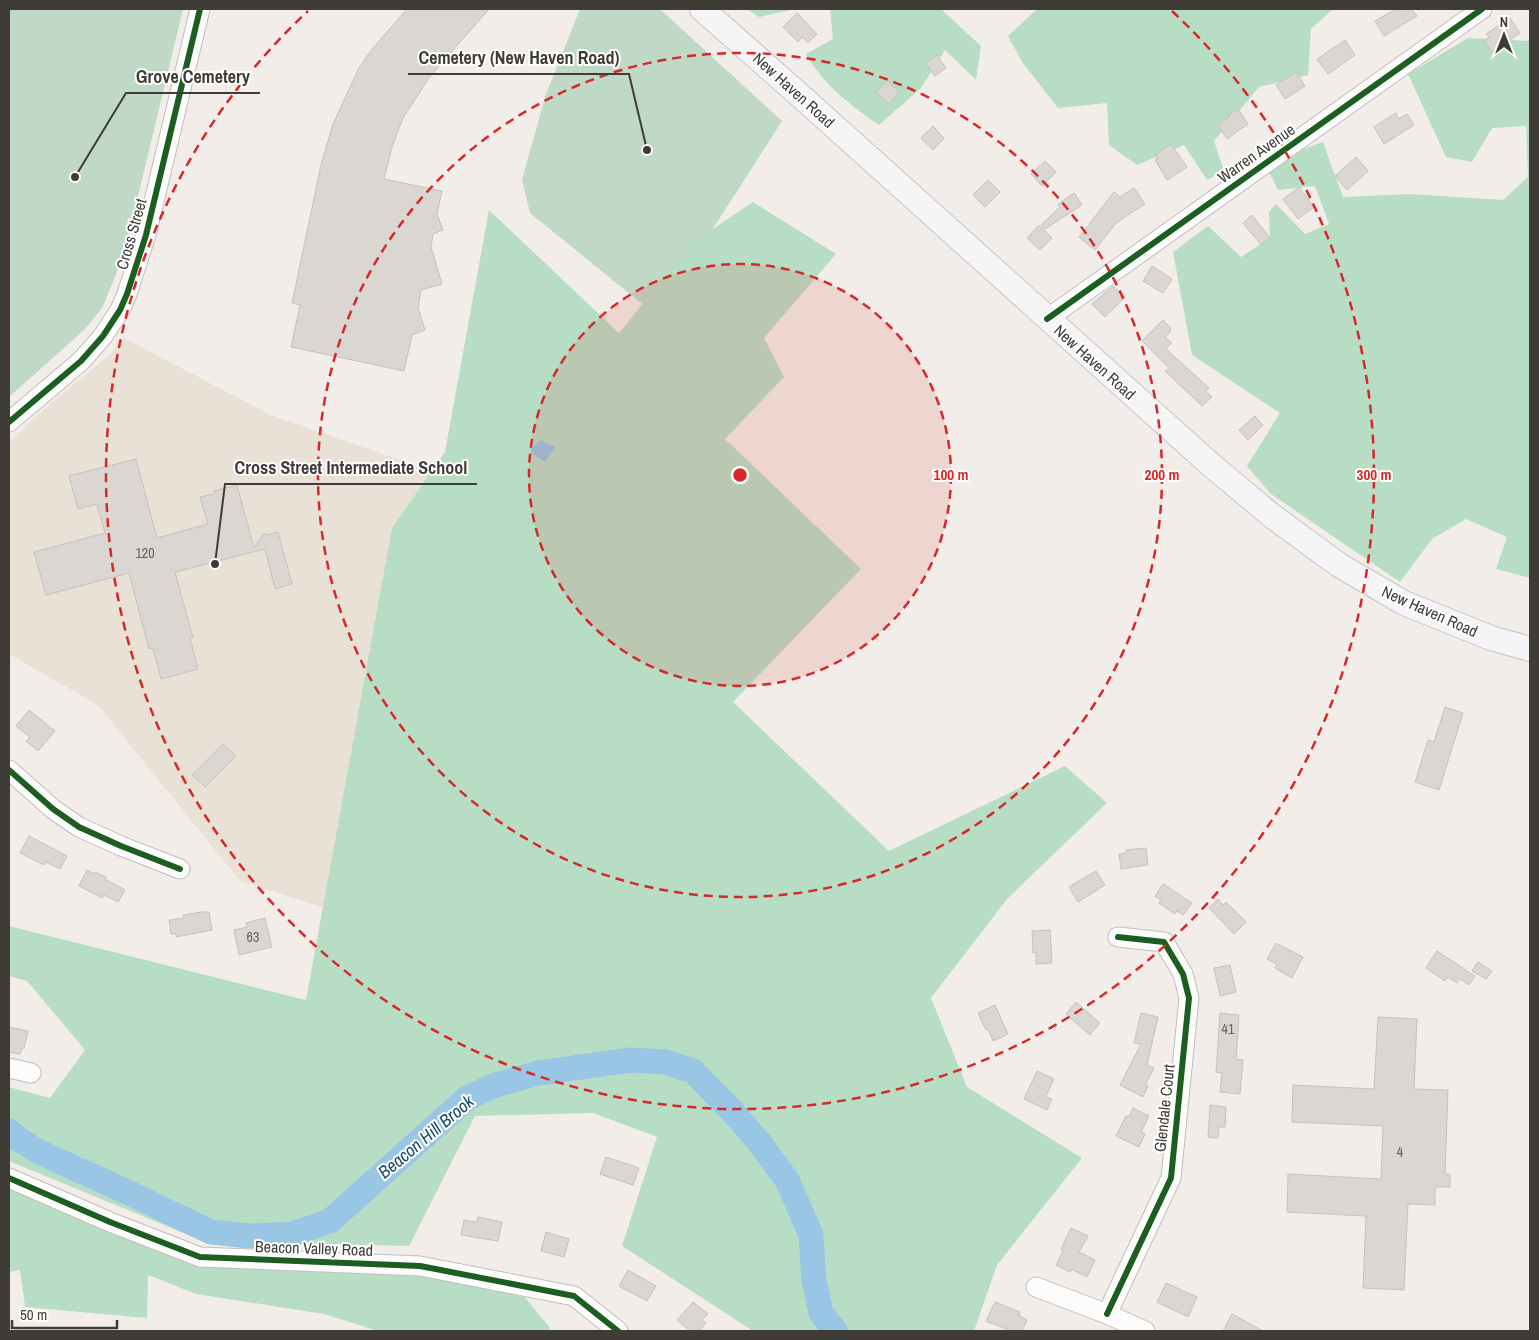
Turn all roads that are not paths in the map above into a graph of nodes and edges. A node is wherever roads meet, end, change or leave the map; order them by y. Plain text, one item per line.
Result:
1 (200, 9) edge
2 (702, 9) edge
3 (1482, 9) edge
4 (1047, 319) junction
5 (9, 422) edge
6 (1530, 649) edge
7 (9, 770) edge
8 (180, 870) dead end
9 (1118, 937) dead end
10 (9, 1068) edge
11 (31, 1073) dead end
12 (9, 1178) edge
13 (1036, 1287) dead end
14 (1108, 1314) junction
15 (618, 1331) edge
16 (1145, 1331) edge

1 - 5 street, Cross Street
2 - 4 main road, New Haven Road
3 - 4 street, Warren Avenue
4 - 6 main road, New Haven Road
7 - 8 street
9 - 14 street, Glendale Court
10 - 11 street
12 - 15 street, Beacon Valley Road
13 - 14 street
14 - 16 street

